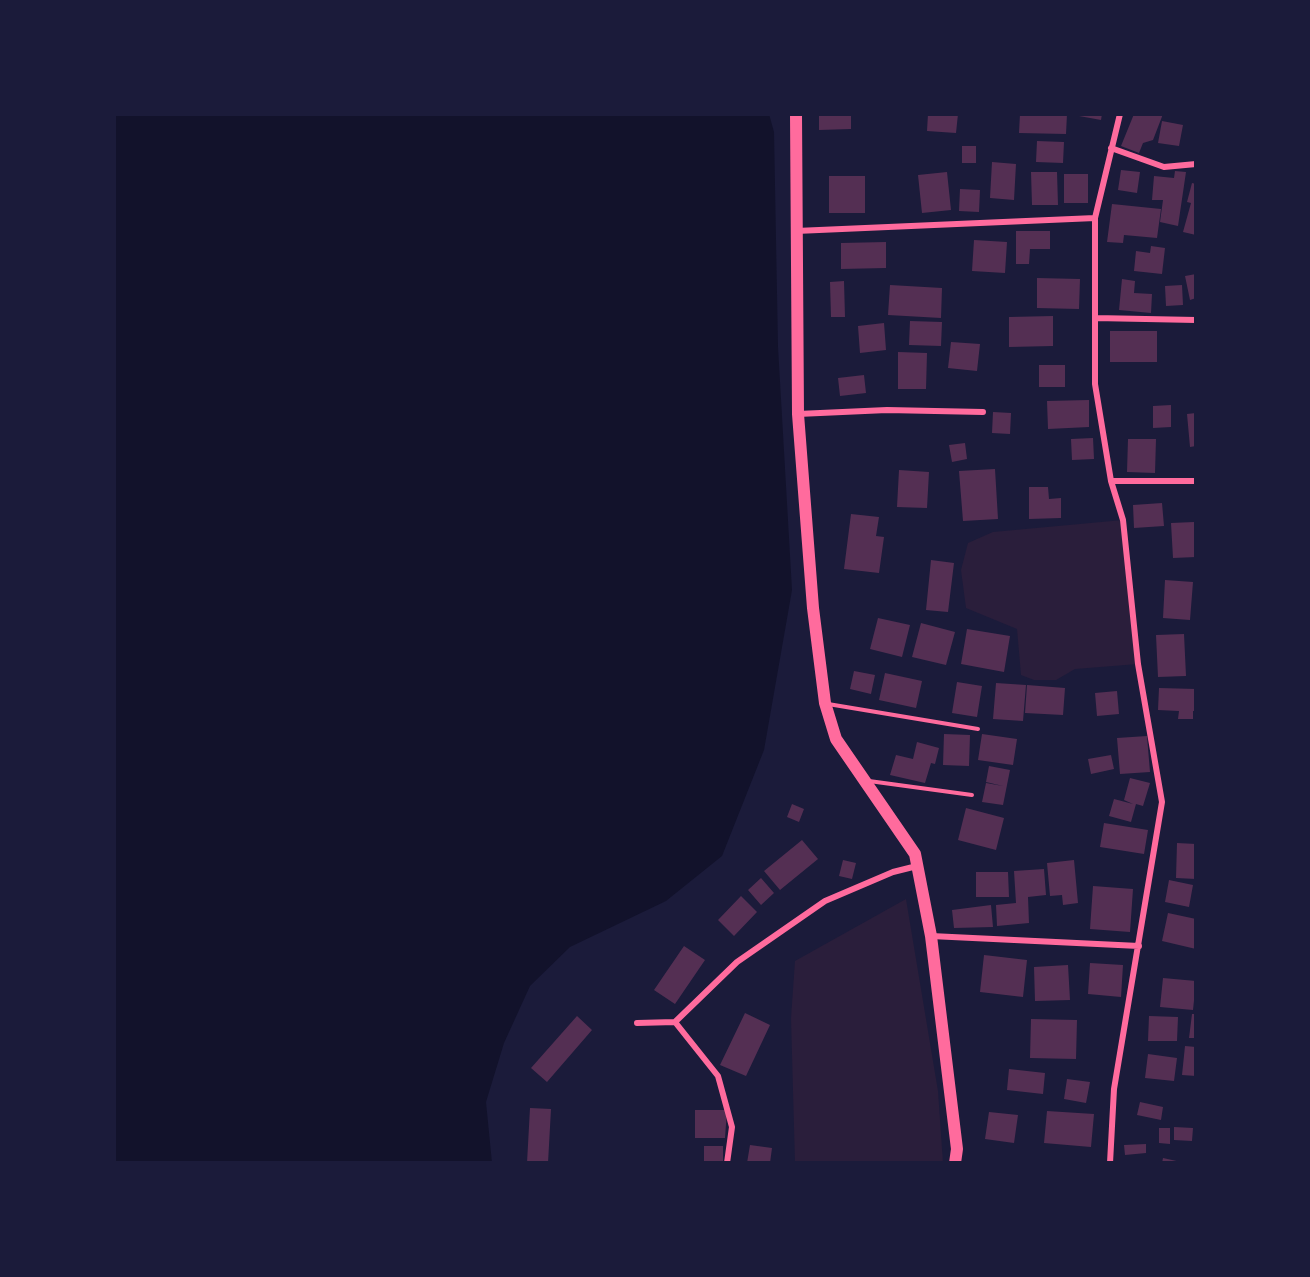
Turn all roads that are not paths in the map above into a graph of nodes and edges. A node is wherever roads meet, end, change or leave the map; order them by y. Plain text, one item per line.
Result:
1 (796, 114) edge
2 (1120, 114) edge
3 (1111, 148) junction
4 (1196, 164) edge
5 (1095, 218) junction
6 (795, 231) junction
7 (1095, 318) junction
8 (1196, 320) edge
9 (983, 411) dead end
10 (798, 414) junction
11 (1111, 481) junction
12 (1196, 481) edge
13 (825, 703) junction
14 (978, 729) dead end
15 (862, 780) junction
16 (972, 795) dead end
17 (918, 866) junction
18 (930, 936) junction
19 (1138, 946) junction
20 (675, 1022) junction
21 (637, 1023) dead end
22 (727, 1163) edge
23 (955, 1163) edge
24 (1110, 1163) edge

1 - 6 main road
2 - 3 street
3 - 4 street
3 - 5 street
5 - 6 street
5 - 7 street
6 - 10 main road
7 - 8 street
7 - 11 street
9 - 10 street
10 - 13 main road
11 - 12 street
11 - 19 street
13 - 14 lane
13 - 15 main road
15 - 16 lane
15 - 17 main road
17 - 18 main road
17 - 20 street
18 - 19 street
18 - 23 main road
19 - 24 street
20 - 21 street
20 - 22 street

